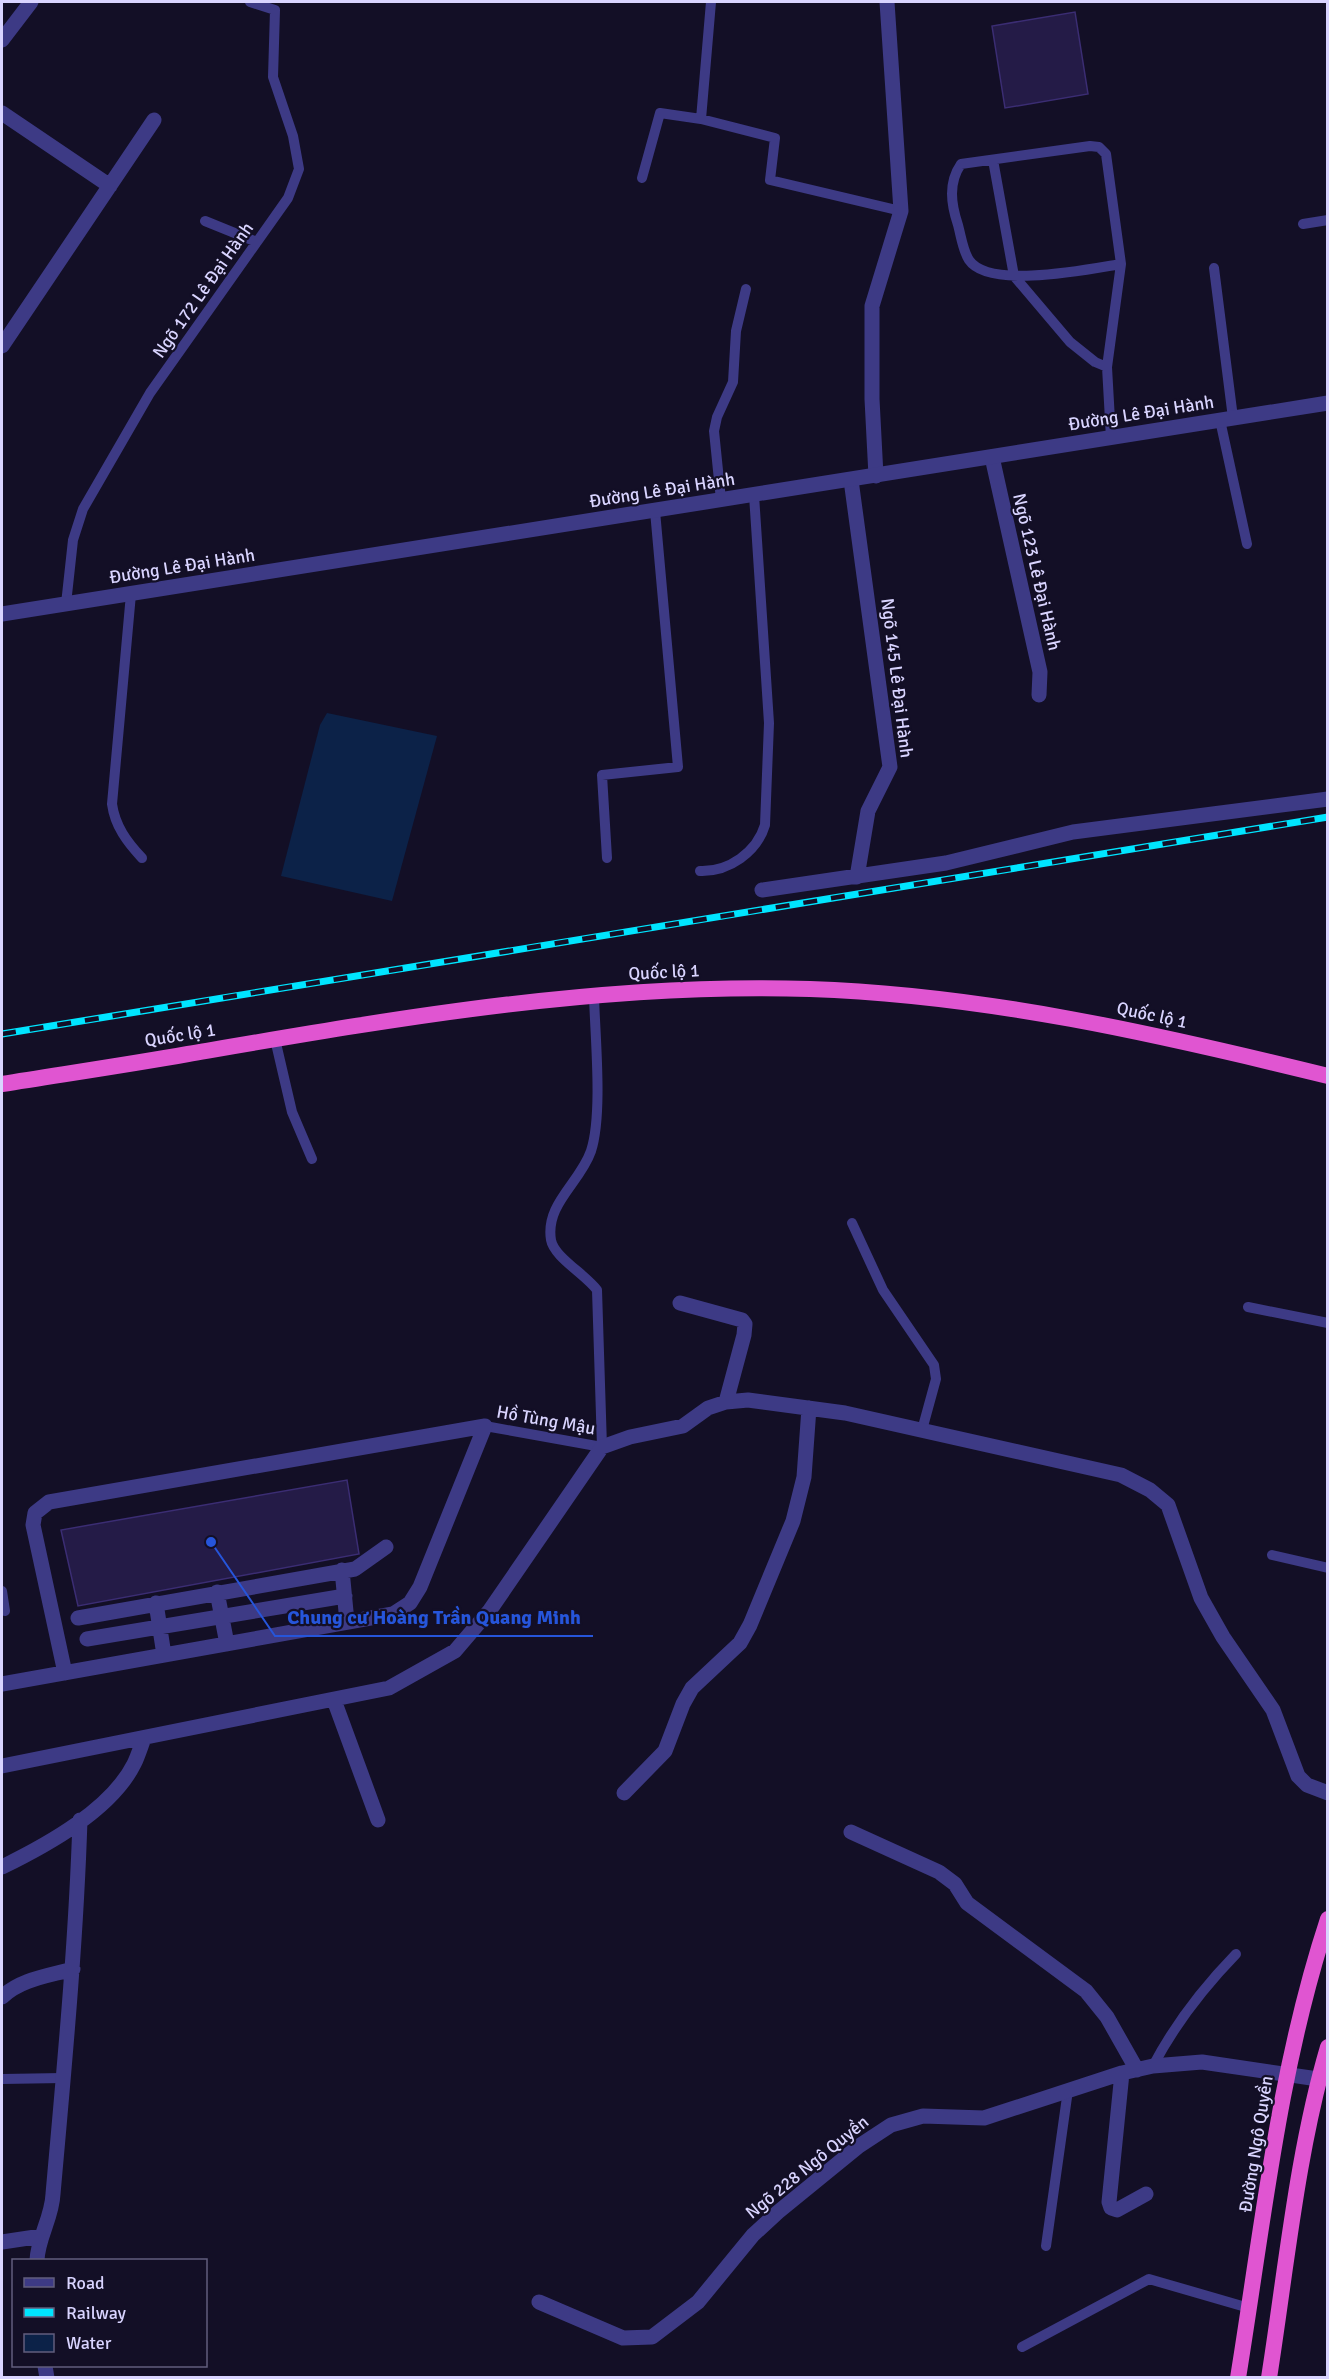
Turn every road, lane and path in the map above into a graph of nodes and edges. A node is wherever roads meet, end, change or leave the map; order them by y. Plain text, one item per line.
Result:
1 (32, 2) edge
2 (250, 2) edge
3 (711, 2) edge
4 (887, 2) edge
5 (2, 40) edge
6 (2, 113) edge
7 (700, 119) junction
8 (154, 120) dead end
9 (993, 160) junction
10 (642, 178) dead end
11 (110, 186) junction
12 (901, 211) junction
13 (205, 220) dead end
14 (1328, 220) edge
15 (1303, 224) dead end
16 (257, 242) junction
17 (1121, 264) junction
18 (1214, 268) dead end
19 (1014, 276) junction
20 (746, 290) dead end
21 (2, 346) edge
22 (1107, 367) junction
23 (1328, 403) edge
24 (1226, 419) junction
25 (1111, 438) junction
26 (992, 457) junction
27 (876, 476) junction
28 (851, 480) junction
29 (754, 495) junction
30 (721, 500) junction
31 (655, 511) junction
32 (1247, 544) dead end
33 (130, 594) junction
34 (66, 604) junction
35 (2, 614) edge
36 (1039, 695) dead end
37 (1328, 800) edge
38 (142, 858) dead end
39 (607, 858) dead end
40 (700, 871) dead end
41 (857, 877) junction
42 (762, 890) dead end
43 (594, 996) junction
44 (274, 1039) junction
45 (1328, 1076) edge
46 (2, 1084) edge
47 (312, 1159) dead end
48 (852, 1223) dead end
49 (680, 1303) dead end
50 (1248, 1307) dead end
51 (1328, 1323) edge
52 (726, 1401) junction
53 (809, 1408) junction
54 (485, 1426) junction
55 (922, 1430) junction
56 (602, 1447) junction
57 (386, 1547) dead end
58 (1272, 1555) dead end
59 (1328, 1568) edge
60 (342, 1570) junction
61 (279, 1581) junction
62 (2, 1592) edge
63 (217, 1592) junction
64 (345, 1596) junction
65 (156, 1604) junction
66 (283, 1606) junction
67 (5, 1611) dead end
68 (222, 1616) junction
69 (78, 1618) dead end
70 (347, 1622) junction
71 (160, 1626) junction
72 (87, 1639) dead end
73 (226, 1644) junction
74 (164, 1655) junction
75 (66, 1673) junction
76 (2, 1684) edge
77 (334, 1700) junction
78 (144, 1738) junction
79 (2, 1766) edge
80 (624, 1793) dead end
81 (1328, 1793) edge
82 (80, 1820) junction
83 (378, 1820) dead end
84 (851, 1832) dead end
85 (2, 1867) edge
86 (1328, 1919) edge
87 (1236, 1954) dead end
88 (72, 1969) junction
89 (2, 1997) edge
90 (1328, 2047) edge
91 (1153, 2066) junction
92 (1129, 2072) junction
93 (1287, 2076) junction
94 (63, 2078) junction
95 (2, 2079) edge
96 (1318, 2079) junction
97 (1068, 2090) junction
98 (1146, 2194) dead end
99 (42, 2236) junction
100 (2, 2242) edge
101 (1046, 2246) dead end
102 (37, 2259) edge
103 (539, 2302) dead end
104 (1250, 2308) junction
105 (1023, 2347) dead end
106 (1238, 2378) edge
107 (1269, 2378) edge

1 - 5 street
2 - 16 lane, Ngõ 172 Lê Đại Hành
3 - 7 lane
4 - 12 street
6 - 11 street
7 - 10 lane
7 - 12 lane
8 - 11 street
9 - 17 lane
9 - 19 lane
9 - 19 lane
11 - 21 street
12 - 27 street
13 - 16 lane
14 - 15 lane
16 - 34 lane, Ngõ 172 Lê Đại Hành
17 - 19 lane
17 - 22 lane
18 - 24 lane
19 - 22 lane
20 - 30 lane
22 - 25 lane
23 - 24 street, Đường Lê Đại Hành
24 - 25 street, Đường Lê Đại Hành
24 - 32 lane
25 - 26 street, Đường Lê Đại Hành
26 - 27 street, Đường Lê Đại Hành
26 - 36 street, Ngõ 123 Lê Đại Hành
27 - 28 street, Đường Lê Đại Hành
28 - 29 street, Đường Lê Đại Hành
28 - 41 street, Ngõ 145 Lê Đại Hành
29 - 30 street, Đường Lê Đại Hành
29 - 40 lane
30 - 31 street, Đường Lê Đại Hành
31 - 33 street, Đường Lê Đại Hành
31 - 39 lane
33 - 34 street, Đường Lê Đại Hành
33 - 38 lane
34 - 35 street, Đường Lê Đại Hành
37 - 41 street
41 - 42 street
43 - 44 highway, Quốc lộ 1
43 - 45 highway, Quốc lộ 1
43 - 56 lane
44 - 46 highway, Quốc lộ 1
44 - 47 lane
48 - 55 lane
49 - 52 street
50 - 51 lane
52 - 53 street
52 - 56 street
53 - 55 street
53 - 80 street
54 - 56 lane, Hồ Tùng Mậu
54 - 70 street
54 - 75 street
55 - 81 street
56 - 77 street
57 - 60 street
58 - 59 lane
60 - 61 street
60 - 64 street
61 - 63 street
61 - 66 street
62 - 67 lane
63 - 65 street
63 - 68 street
64 - 66 street
64 - 70 street
65 - 69 street
65 - 71 street
66 - 68 street
68 - 71 street
68 - 73 street
70 - 73 street
71 - 72 street
71 - 74 street
73 - 74 street
74 - 75 street
75 - 76 street
77 - 78 street
77 - 83 street
78 - 79 street
78 - 82 street
82 - 85 street
82 - 88 street
84 - 92 street
86 - 93 highway, Đường Ngô Quyền
87 - 91 lane
88 - 89 street
88 - 94 street
90 - 96 highway
91 - 92 street, Ngõ 228 Ngô Quyền
91 - 93 street, Ngõ 228 Ngô Quyền
92 - 97 street, Ngõ 228 Ngô Quyền
92 - 98 street
93 - 96 street, Ngõ 228 Ngô Quyền
93 - 104 highway, Đường Ngô Quyền
94 - 95 lane
94 - 99 street
96 - 107 highway
97 - 101 lane
97 - 103 street, Ngõ 228 Ngô Quyền
99 - 100 street
99 - 102 street
104 - 105 lane
104 - 106 highway, Đường Ngô Quyền

